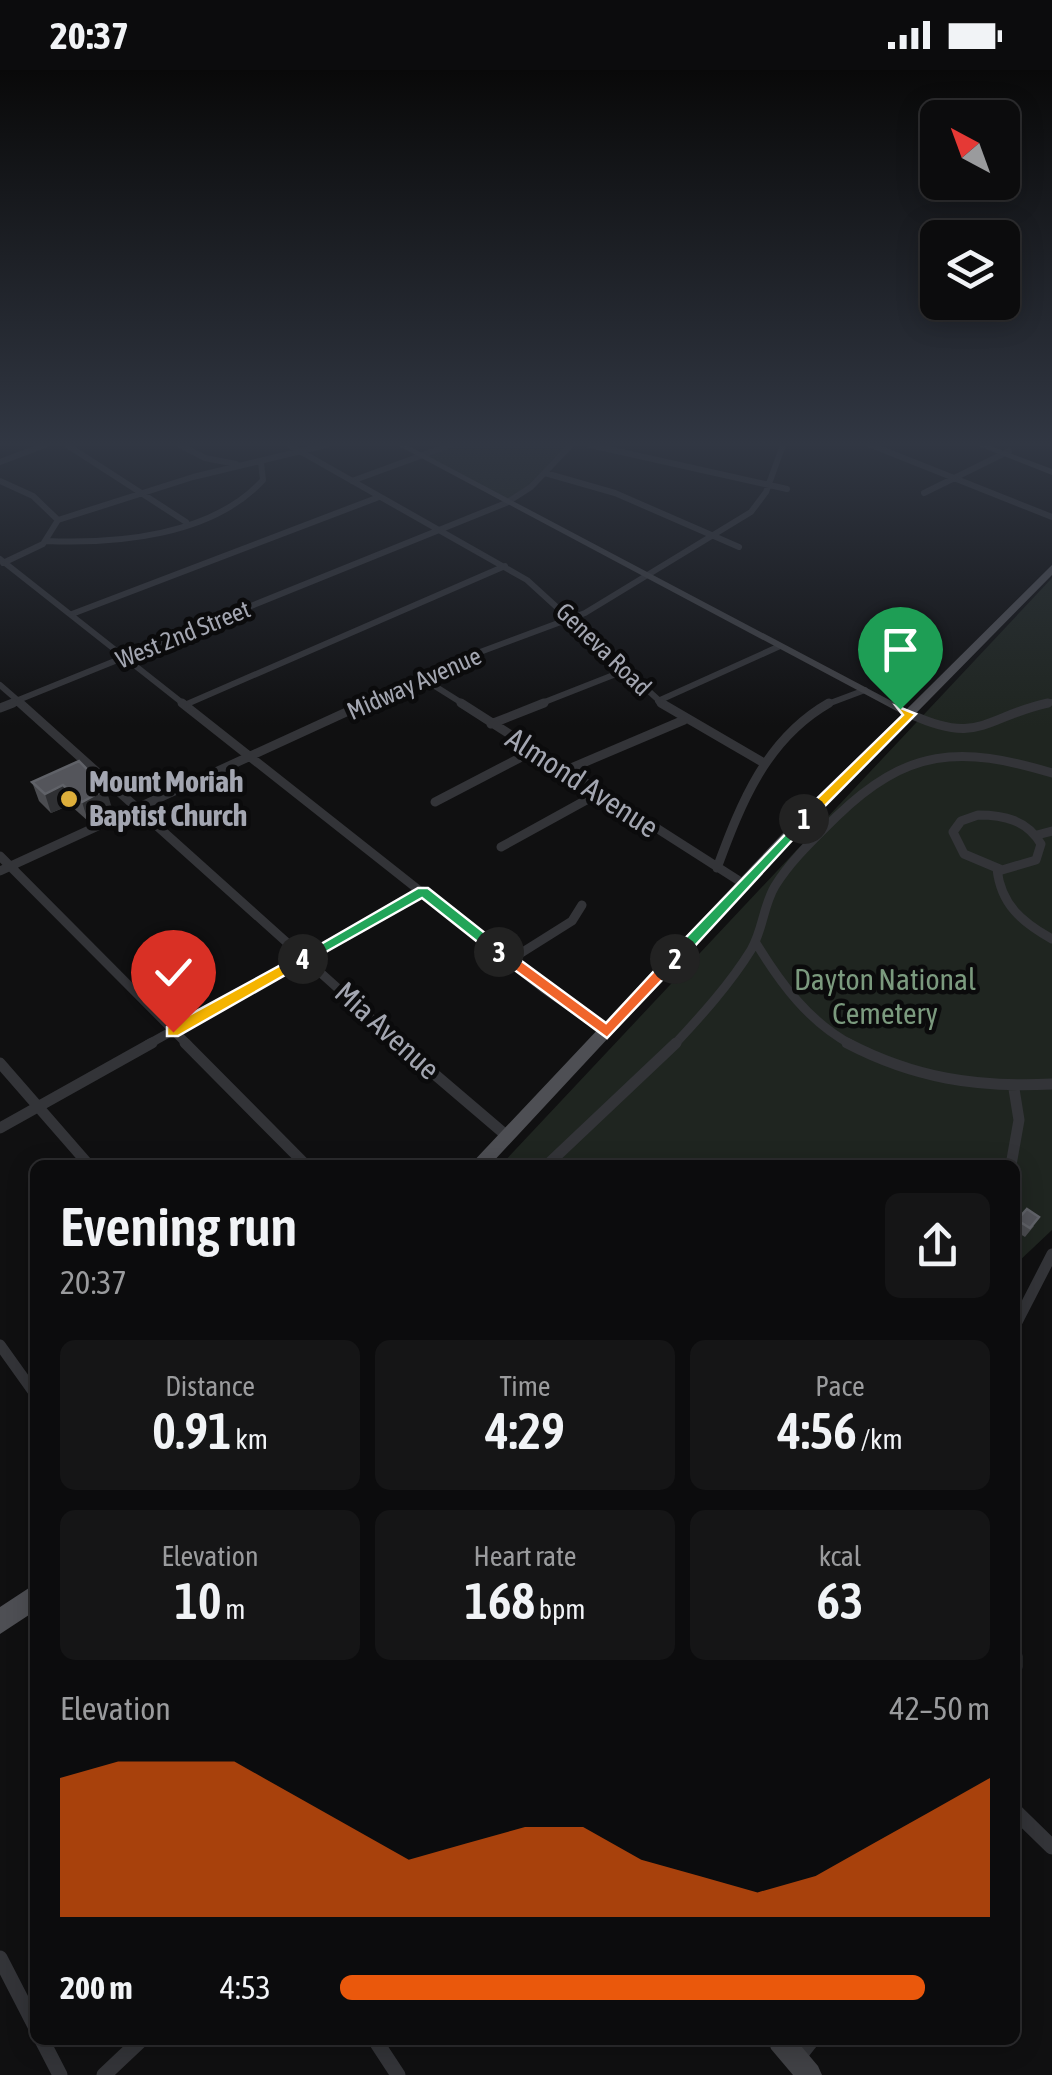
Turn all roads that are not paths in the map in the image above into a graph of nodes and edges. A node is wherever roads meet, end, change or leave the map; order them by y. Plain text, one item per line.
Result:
1 (128, 539) edge
2 (270, 539) edge
3 (419, 539) edge
4 (455, 539) edge
5 (574, 539) edge
6 (710, 539) edge
7 (720, 539) edge
8 (46, 541) joint
9 (739, 547) dead end
10 (2, 562) edge
11 (504, 566) junction
12 (1052, 568) edge
13 (648, 577) junction
14 (72, 614) junction
15 (572, 620) junction
16 (780, 646) junction
17 (127, 657) junction
18 (621, 672) junction
19 (422, 678) junction
20 (0, 685) edge
21 (866, 690) junction
22 (18, 700) junction
23 (658, 701) junction
24 (1052, 702) edge
25 (188, 704) junction
26 (0, 708) edge
27 (910, 714) junction
28 (684, 720) junction
29 (492, 724) junction
30 (533, 750) junction
31 (253, 756) junction
32 (764, 763) junction
33 (564, 771) junction
34 (1052, 773) edge
35 (598, 793) junction
36 (435, 802) dead end
37 (138, 808) junction
38 (1052, 831) edge
39 (1037, 835) junction
40 (502, 848) dead end
41 (0, 856) edge
42 (5, 868) edge
43 (717, 868) junction
44 (996, 869) junction
45 (744, 884) junction
46 (423, 892) junction
47 (582, 905) dead end
48 (1052, 940) edge
49 (756, 943) junction
50 (305, 957) junction
51 (510, 960) junction
52 (173, 1032) junction
53 (607, 1032) junction
54 (0, 1064) edge
55 (1052, 1084) edge
56 (1014, 1089) junction
57 (38, 1107) junction
58 (0, 1128) edge
59 (507, 1136) junction
60 (86, 1160) edge
61 (301, 1160) edge
62 (485, 1160) edge
63 (552, 1160) edge
64 (1012, 1160) edge
65 (1052, 1254) edge
66 (1020, 1313) edge
67 (0, 1345) edge
68 (30, 1387) edge
69 (30, 1600) edge
70 (0, 1622) edge
71 (1020, 1816) edge
72 (1052, 1847) edge
73 (0, 1958) edge
74 (30, 2016) edge
75 (45, 2045) edge
76 (136, 2045) edge
77 (378, 2045) edge
78 (60, 2075) edge
79 (104, 2075) edge
80 (398, 2075) edge

1 - 8 street
2 - 14 street
3 - 17 street, West 2nd Street
4 - 11 street, Geneva Road
5 - 13 street
6 - 13 street, Midway Avenue
7 - 9 street
8 - 10 street
10 - 14 street
11 - 15 street, Geneva Road
11 - 25 street
12 - 27 main road
13 - 15 street, Midway Avenue
13 - 16 street
14 - 17 street
15 - 18 street, Geneva Road
15 - 19 street, Midway Avenue
16 - 21 street
16 - 23 street
17 - 22 street, West 2nd Street
17 - 25 street
18 - 23 street, Geneva Road
18 - 29 street
19 - 29 street, Almond Avenue
19 - 31 street, Midway Avenue
20 - 22 street, Mia Avenue
21 - 27 street
21 - 32 street
22 - 26 street, West 2nd Street
22 - 37 street, Mia Avenue
23 - 28 street, Geneva Road
24 - 27 street
25 - 31 street
27 - 45 main road
28 - 32 street, Geneva Road
28 - 33 street
29 - 30 street, Almond Avenue
30 - 33 street, Almond Avenue
30 - 36 street
31 - 37 street, Midway Avenue
31 - 46 street
32 - 43 street
33 - 35 street, Almond Avenue
34 - 49 street
35 - 40 street
35 - 43 street, Almond Avenue
37 - 42 street, Midway Avenue
37 - 50 street, Mia Avenue
38 - 39 street
39 - 44 street
39 - 44 street
41 - 42 street
42 - 52 street
43 - 45 street, Almond Avenue
44 - 48 street
45 - 53 main road
46 - 50 street
46 - 51 street
47 - 51 street
49 - 56 street
49 - 63 street
50 - 52 street
50 - 59 street, Mia Avenue
51 - 53 street
52 - 57 street
52 - 61 street
53 - 59 main road
54 - 57 street
55 - 56 street
56 - 64 street
57 - 58 street
57 - 60 street
59 - 62 main road
65 - 66 street
67 - 68 street
69 - 70 main road
71 - 72 street
73 - 74 street
75 - 78 street
76 - 79 street
77 - 80 street

